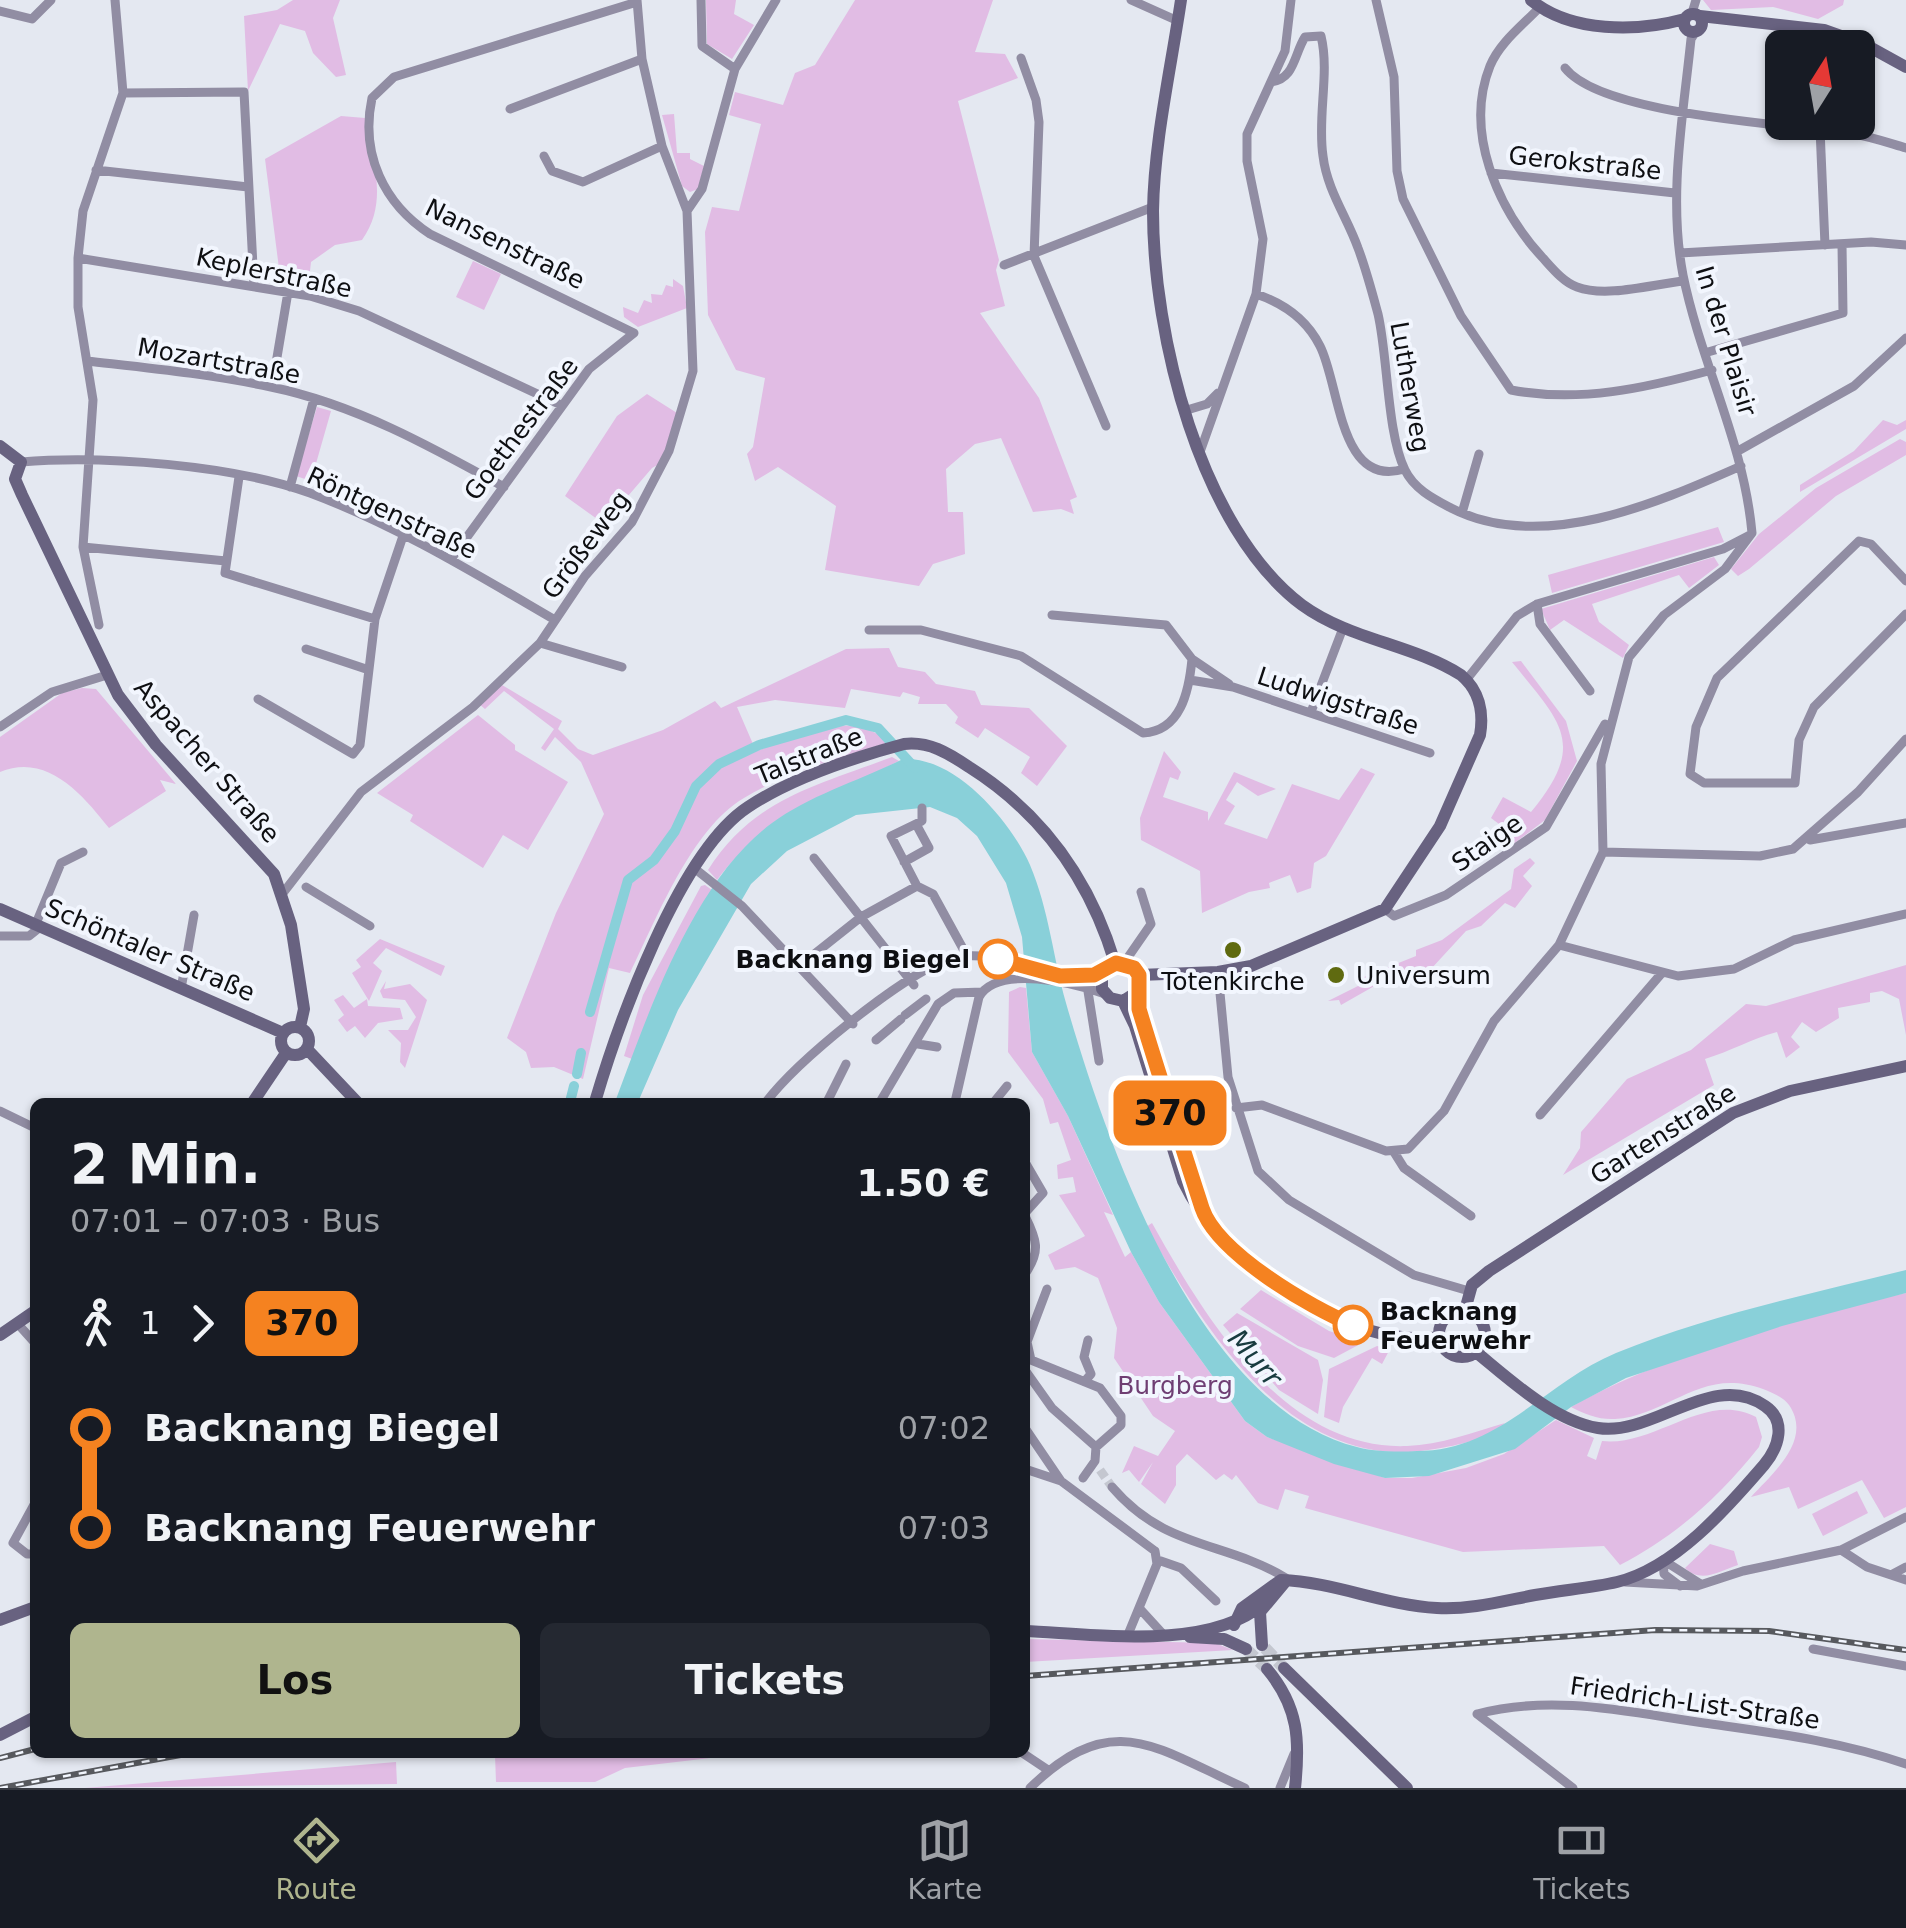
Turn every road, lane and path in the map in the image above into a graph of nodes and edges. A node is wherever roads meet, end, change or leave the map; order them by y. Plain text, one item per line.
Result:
1 (51, 0) edge
2 (115, 0) edge
3 (701, 0) edge
4 (776, 0) edge
5 (1132, 0) edge
6 (1181, 0) edge
7 (1291, 0) edge
8 (1376, 0) edge
9 (637, 1) edge
10 (1536, 4) edge
11 (0, 11) edge
12 (1693, 20) edge
13 (1178, 21) junction
14 (642, 58) junction
15 (1020, 58) dead end
16 (1906, 67) edge
17 (734, 68) junction
18 (1564, 68) dead end
19 (1271, 82) junction
20 (123, 92) junction
21 (510, 109) dead end
22 (1683, 112) junction
23 (1765, 122) edge
24 (1820, 140) edge
25 (1870, 140) edge
26 (662, 146) junction
27 (1906, 148) edge
28 (544, 156) dead end
29 (96, 170) junction
30 (1492, 173) junction
31 (248, 187) junction
32 (1675, 192) junction
33 (1154, 207) junction
34 (687, 211) junction
35 (1825, 244) junction
36 (1842, 244) junction
37 (1906, 245) edge
38 (1680, 254) junction
39 (1034, 256) junction
40 (78, 258) junction
41 (1004, 264) dead end
42 (1684, 281) junction
43 (254, 286) junction
44 (288, 292) junction
45 (1256, 294) junction
46 (634, 333) joint
47 (1906, 338) edge
48 (1708, 352) junction
49 (88, 361) junction
50 (1712, 370) junction
51 (272, 387) junction
52 (1219, 392) junction
53 (314, 399) junction
54 (561, 405) junction
55 (1186, 410) junction
56 (1106, 426) dead end
57 (1, 450) edge
58 (1738, 451) junction
59 (1200, 452) junction
60 (1479, 454) dead end
61 (88, 460) junction
62 (21, 462) junction
63 (1741, 466) junction
64 (1404, 469) junction
65 (239, 477) junction
66 (0, 478) edge
67 (15, 479) junction
68 (504, 486) junction
69 (290, 487) junction
70 (1462, 513) junction
71 (1752, 534) junction
72 (403, 536) junction
73 (83, 546) junction
74 (450, 559) junction
75 (226, 561) junction
76 (1906, 581) edge
77 (1537, 604) junction
78 (1906, 614) edge
79 (1052, 615) dead end
80 (375, 618) junction
81 (555, 620) junction
82 (99, 626) dead end
83 (1343, 628) junction
84 (869, 630) dead end
85 (540, 643) junction
86 (306, 650) dead end
87 (1192, 659) junction
88 (622, 667) dead end
89 (366, 669) junction
90 (107, 675) junction
91 (1467, 679) junction
92 (1190, 680) junction
93 (1233, 687) junction
94 (1590, 691) dead end
95 (258, 699) dead end
96 (1310, 712) junction
97 (1612, 712) junction
98 (0, 727) edge
99 (1906, 739) edge
100 (1430, 753) dead end
101 (922, 808) dead end
102 (1906, 823) edge
103 (916, 824) junction
104 (1808, 840) junction
105 (83, 852) dead end
106 (1603, 852) junction
107 (814, 858) dead end
108 (904, 862) junction
109 (694, 868) junction
110 (917, 886) junction
111 (306, 887) dead end
112 (1141, 892) dead end
113 (283, 893) junction
114 (0, 909) edge
115 (956, 909) dead end
116 (1385, 909) junction
117 (1906, 914) edge
118 (194, 915) dead end
119 (944, 915) junction
120 (860, 917) junction
121 (37, 926) junction
122 (370, 926) dead end
123 (0, 936) edge
124 (1560, 946) junction
125 (967, 956) junction
126 (1120, 963) junction
127 (798, 967) junction
128 (1021, 972) junction
129 (1218, 972) junction
130 (1086, 973) junction
131 (1102, 973) junction
132 (1662, 974) junction
133 (1139, 975) junction
134 (1061, 981) junction
135 (912, 982) junction
136 (1087, 988) junction
137 (181, 989) junction
138 (982, 992) junction
139 (1137, 992) junction
140 (1105, 994) junction
141 (1122, 1001) junction
142 (938, 1004) junction
143 (1090, 1012) junction
144 (1104, 1013) dead end
145 (853, 1024) junction
146 (300, 1027) junction
147 (283, 1033) junction
148 (876, 1040) dead end
149 (918, 1044) junction
150 (937, 1047) dead end
151 (307, 1050) junction
152 (286, 1053) junction
153 (1100, 1061) dead end
154 (846, 1064) dead end
155 (1906, 1066) edge
156 (1006, 1086) dead end
157 (256, 1098) edge
158 (353, 1098) edge
159 (596, 1098) edge
160 (770, 1098) edge
161 (828, 1098) edge
162 (886, 1098) edge
163 (956, 1098) edge
164 (997, 1098) edge
165 (1236, 1108) junction
166 (0, 1111) edge
167 (1540, 1115) dead end
168 (30, 1126) edge
169 (1394, 1152) junction
170 (1030, 1168) edge
171 (1201, 1206) junction
172 (1030, 1210) edge
173 (1471, 1216) dead end
174 (1030, 1227) edge
175 (1030, 1264) edge
176 (1047, 1289) dead end
177 (1469, 1291) junction
178 (1465, 1310) junction
179 (25, 1317) edge
180 (1030, 1332) edge
181 (0, 1336) edge
182 (1439, 1338) junction
183 (1088, 1347) dead end
184 (1476, 1352) junction
185 (1030, 1360) edge
186 (1030, 1380) edge
187 (1085, 1381) junction
188 (1030, 1435) edge
189 (1096, 1447) junction
190 (1030, 1471) edge
191 (1083, 1478) dead end
192 (1062, 1482) junction
193 (1112, 1487) tunnel mouth
194 (30, 1513) edge
195 (1906, 1516) edge
196 (1174, 1536) junction
197 (1841, 1550) junction
198 (30, 1554) edge
199 (1157, 1556) junction
200 (1663, 1560) junction
201 (1906, 1567) edge
202 (1890, 1576) junction
203 (1288, 1580) junction
204 (1906, 1580) edge
205 (1618, 1582) junction
206 (1712, 1582) junction
207 (1688, 1588) junction
208 (1216, 1601) dead end
209 (1263, 1604) junction
210 (30, 1608) edge
211 (1141, 1610) junction
212 (0, 1620) edge
213 (1234, 1625) junction
214 (1030, 1630) edge
215 (1165, 1632) junction
216 (1127, 1637) junction
217 (1813, 1649) dead end
218 (1906, 1666) edge
219 (1284, 1668) tunnel mouth
220 (1268, 1670) tunnel mouth
221 (1328, 1713) junction
222 (30, 1720) edge
223 (1298, 1724) junction
224 (0, 1735) edge
225 (1298, 1742) junction
226 (1030, 1758) edge
227 (1906, 1764) edge
228 (1048, 1770) junction
229 (1036, 1786) edge
230 (1245, 1788) edge
231 (1280, 1788) edge
232 (1295, 1788) edge
233 (1407, 1788) edge
234 (1573, 1788) edge

1 - 11 street
2 - 20 street
3 - 17 street
4 - 17 street
5 - 13 street
6 - 13 street
7 - 19 street
8 - 50 street
9 - 14 street, Größeweg
9 - 46 street, Nansenstraße
10 - 12 street
10 - 30 street
12 - 16 street
12 - 22 street, In der Plaisir
13 - 33 street
14 - 21 street
14 - 26 street, Größeweg
15 - 39 street
17 - 34 street
18 - 22 street
19 - 45 street
19 - 64 street, Lutherweg
20 - 29 street
20 - 31 street
22 - 23 street
22 - 32 street, In der Plaisir
24 - 35 street
25 - 27 street
26 - 28 street
26 - 34 street, Größeweg
29 - 31 street
29 - 40 street
30 - 32 street, Gerokstraße
30 - 42 street
31 - 43 street
32 - 38 street, In der Plaisir
33 - 39 street
33 - 55 street
34 - 81 street, Größeweg
35 - 36 street
35 - 38 street
36 - 37 street
36 - 48 street
38 - 42 street, In der Plaisir
39 - 41 street
39 - 56 street
40 - 43 street, Keplerstraße
40 - 49 street
42 - 48 street, In der Plaisir
43 - 44 street, Keplerstraße
44 - 51 street
44 - 54 street, Keplerstraße
45 - 52 street
45 - 64 street
46 - 54 street, Goethestraße
47 - 58 street
48 - 50 street, In der Plaisir
49 - 51 street, Mozartstraße
49 - 61 street
50 - 58 street, In der Plaisir
51 - 53 street, Mozartstraße
52 - 55 street
52 - 59 street
53 - 68 street, Mozartstraße
53 - 69 street
54 - 68 street, Goethestraße
55 - 59 street
57 - 62 street
58 - 63 street, In der Plaisir
59 - 83 street
60 - 70 street
61 - 62 street, Röntgenstraße
61 - 65 street, Röntgenstraße
61 - 73 street
62 - 67 street
63 - 70 street, Lutherweg
63 - 71 street, In der Plaisir
64 - 70 street, Lutherweg
65 - 69 street, Röntgenstraße
65 - 75 street
66 - 67 street
67 - 90 street, Aspacher Straße
68 - 74 street, Goethestraße
69 - 72 street, Röntgenstraße
71 - 77 street
71 - 97 street
72 - 74 street, Röntgenstraße
72 - 80 street
73 - 75 street
73 - 82 street
74 - 81 street, Röntgenstraße
75 - 80 street
76 - 78 street
77 - 91 street
77 - 94 street
79 - 87 street, Ludwigstraße
80 - 89 street
81 - 85 street, Größeweg
83 - 91 street
83 - 96 street
84 - 92 street
85 - 88 street
85 - 113 street, Größeweg
86 - 89 street
87 - 92 street
87 - 93 street, Ludwigstraße
89 - 95 street
90 - 98 street
90 - 113 street, Aspacher Straße
91 - 116 street
92 - 93 street, Ludwigstraße
93 - 96 street, Ludwigstraße
96 - 100 street, Ludwigstraße
97 - 106 street
97 - 116 street, Staige
99 - 104 street
101 - 103 street
102 - 104 street
103 - 108 street
103 - 108 street
104 - 106 street
105 - 121 street
106 - 124 street
107 - 120 street
108 - 110 street
109 - 126 street, Talstraße
109 - 127 street
109 - 159 street, Talstraße
110 - 119 street
110 - 120 street
111 - 122 street
112 - 126 street
113 - 146 street, Aspacher Straße
114 - 121 street, Schöntaler Straße
115 - 119 street
116 - 129 street
117 - 132 street
118 - 137 street
119 - 125 street
120 - 127 street
120 - 135 street
121 - 123 street
121 - 137 street, Schöntaler Straße
124 - 132 street
124 - 169 street
125 - 128 street
125 - 135 street
126 - 131 street
126 - 133 street
127 - 145 street
128 - 134 street
128 - 138 street
129 - 133 street
129 - 165 street
130 - 131 street
130 - 134 street
130 - 136 street
131 - 140 street
132 - 167 street
133 - 139 street
134 - 136 street
135 - 145 street
136 - 140 street
136 - 143 street
137 - 147 street, Schöntaler Straße
138 - 142 street
138 - 163 street
139 - 141 street
139 - 171 street
140 - 141 street
141 - 171 street
142 - 148 street
142 - 149 street
143 - 144 street
143 - 153 street
145 - 160 street
146 - 147 street
146 - 151 street
147 - 152 street
149 - 150 street
149 - 162 street
151 - 152 street
151 - 158 street
152 - 157 street
154 - 161 street
155 - 177 street, Gartenstraße
156 - 164 street
165 - 169 street
165 - 177 street
166 - 168 street
169 - 173 street
170 - 172 street
171 - 182 street
174 - 175 street
176 - 180 street
177 - 178 street
178 - 182 street
178 - 184 street
179 - 181 street
182 - 184 street
183 - 187 street
184 - 200 street
185 - 187 street
186 - 189 street
187 - 189 street
188 - 192 street
189 - 191 street
190 - 192 street
192 - 199 street
193 - 196 street
194 - 198 street
195 - 197 street
196 - 199 street
196 - 203 street
197 - 202 street
197 - 206 street
199 - 208 street
199 - 211 street
200 - 205 street
200 - 206 street
200 - 207 street
201 - 202 street
202 - 204 street
203 - 205 street
203 - 209 street
203 - 213 street
205 - 207 street
206 - 207 street
209 - 213 street
209 - 213 street
210 - 212 street
211 - 215 street
211 - 216 street
213 - 215 street
213 - 215 street
214 - 216 street
215 - 216 street
217 - 218 street
219 - 221 street
220 - 223 street
221 - 223 street
221 - 233 street
222 - 224 street
223 - 225 street
225 - 231 street
225 - 232 street
226 - 228 street
227 - 234 street, Friedrich-List-Straße
228 - 229 street
228 - 230 street

